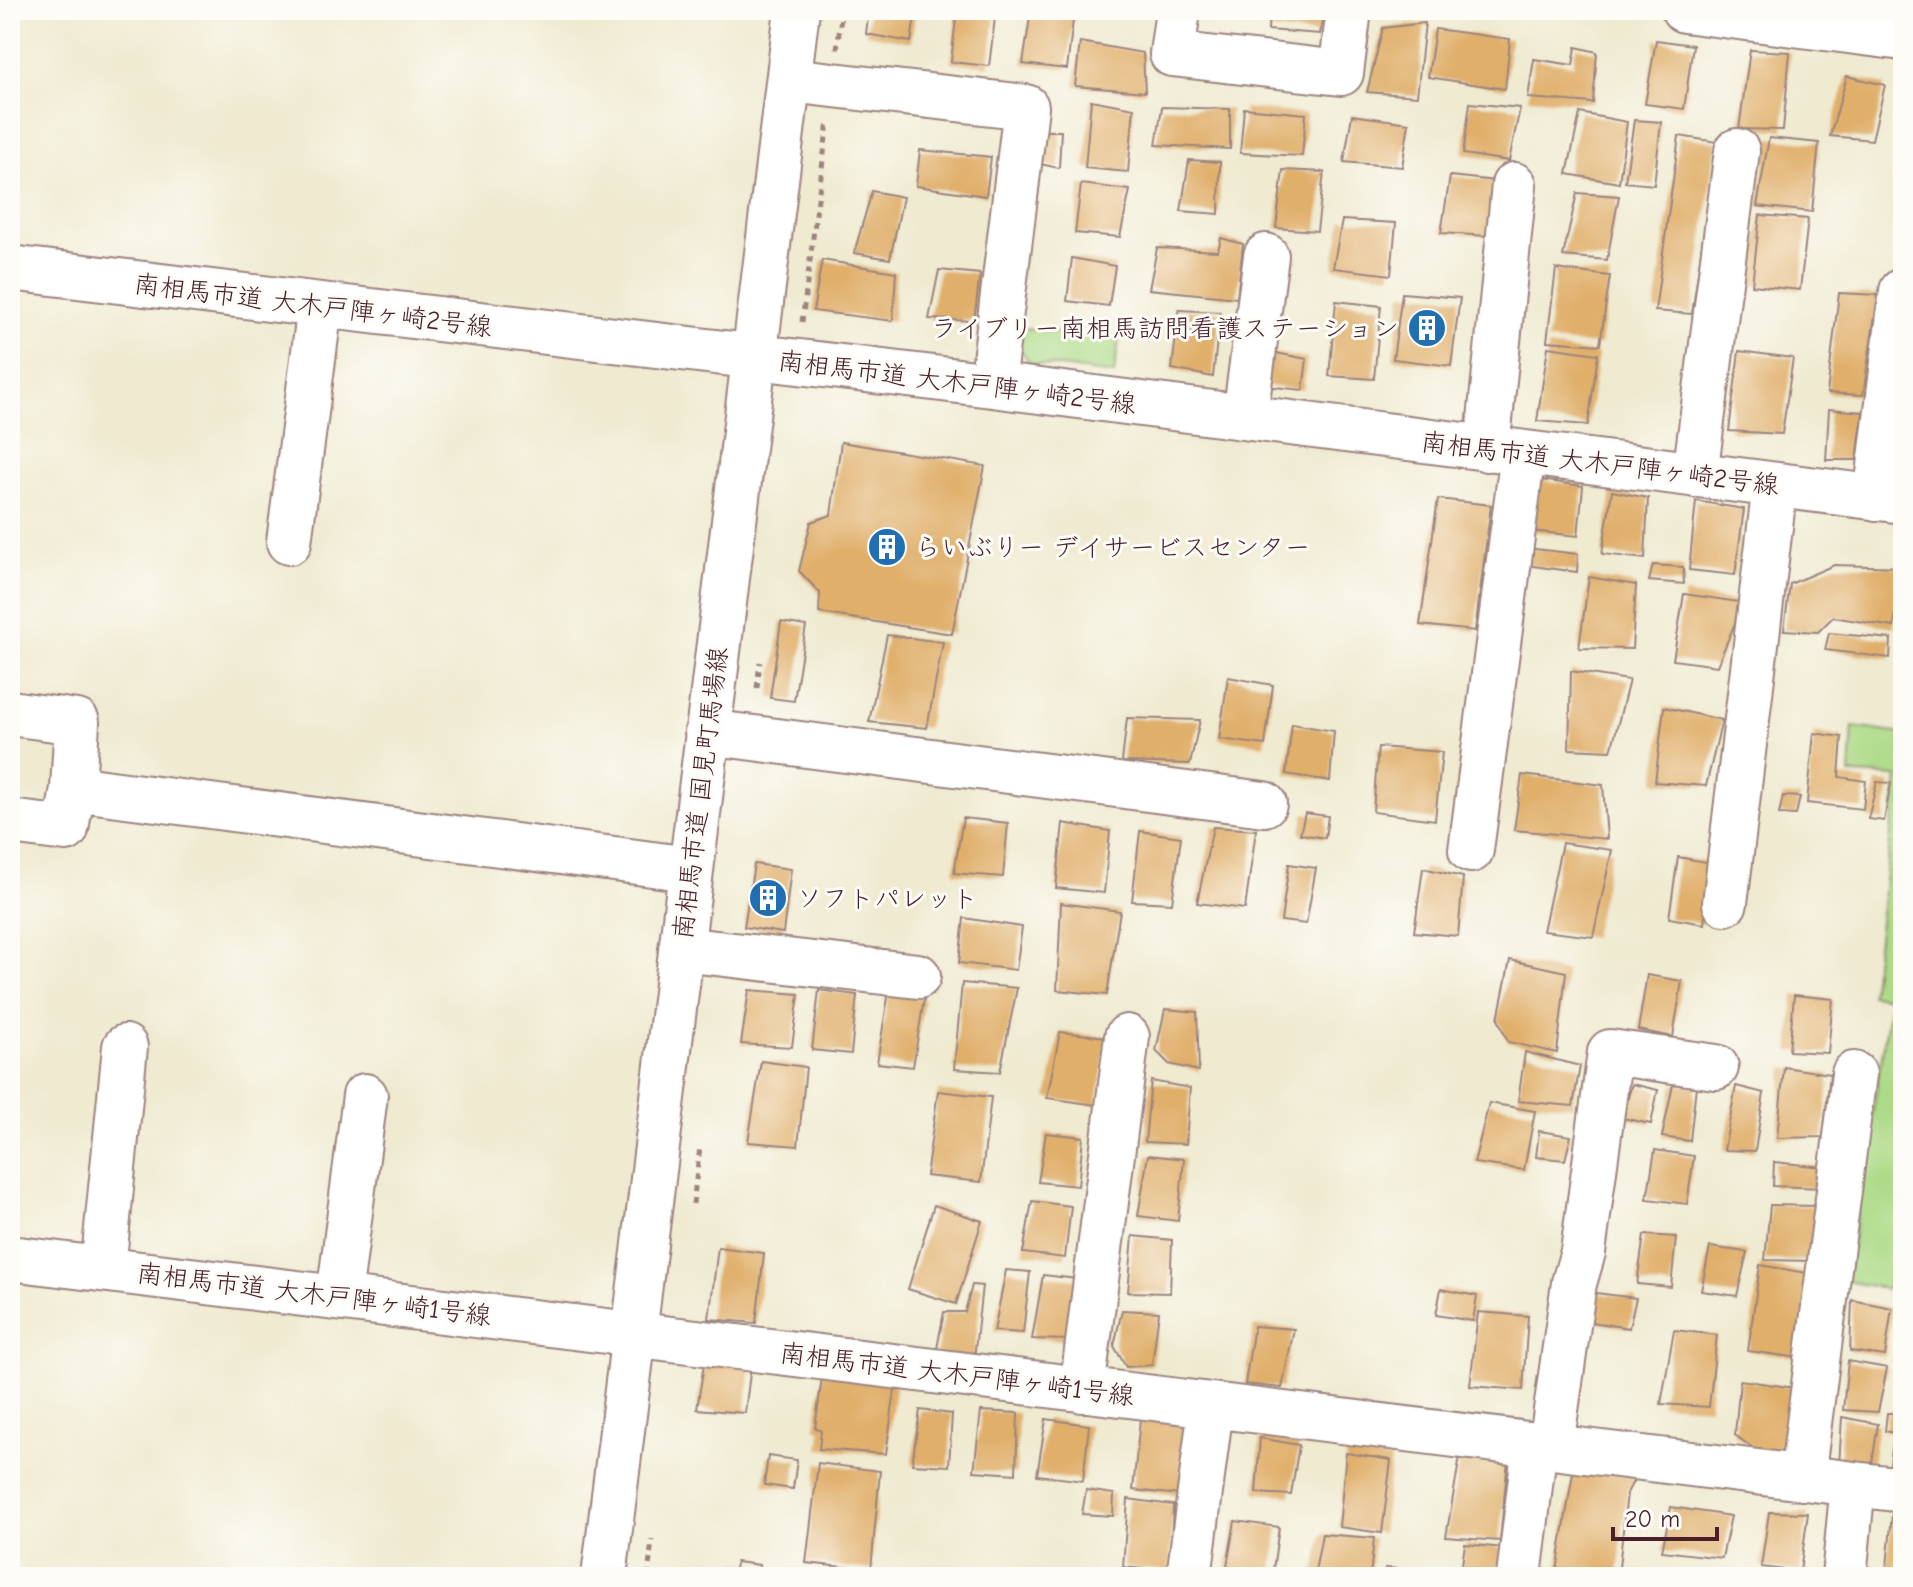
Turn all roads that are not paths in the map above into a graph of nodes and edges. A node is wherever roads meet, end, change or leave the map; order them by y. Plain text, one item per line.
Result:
1 (797, 10) edge
2 (1178, 10) edge
3 (1349, 10) edge
4 (1684, 10) edge
5 (1903, 38) edge
6 (789, 80) junction
7 (1737, 151) dead end
8 (1514, 185) dead end
9 (1266, 256) dead end
10 (10, 268) edge
11 (1902, 291) edge
12 (320, 306) junction
13 (753, 357) junction
14 (992, 385) junction
15 (1245, 417) junction
16 (1505, 451) junction
17 (1695, 475) junction
18 (1775, 485) junction
19 (1889, 499) edge
20 (289, 542) dead end
21 (10, 713) edge
22 (707, 732) junction
23 (73, 788) junction
24 (1264, 804) dead end
25 (10, 822) edge
26 (1471, 850) dead end
27 (690, 869) junction
28 (1725, 903) dead end
29 (681, 949) junction
30 (918, 976) dead end
31 (1127, 1037) dead end
32 (125, 1047) dead end
33 (1716, 1067) dead end
34 (1854, 1074) dead end
35 (365, 1096) dead end
36 (10, 1258) edge
37 (103, 1269) junction
38 (339, 1297) junction
39 (634, 1332) junction
40 (1082, 1390) junction
41 (1211, 1407) junction
42 (1543, 1445) junction
43 (1802, 1478) junction
44 (1853, 1484) junction
45 (1903, 1490) edge
46 (604, 1577) edge
47 (1189, 1577) edge
48 (1519, 1577) edge
49 (1844, 1577) edge

1 - 6 street, 南相馬市道 国見町馬場線
2 - 3 street
4 - 5 street
6 - 13 street, 南相馬市道 国見町馬場線
6 - 14 street
7 - 17 street
8 - 16 street
9 - 15 street
10 - 12 street, 南相馬市道 大木戸陣ヶ崎2号線
11 - 19 street
12 - 13 street, 南相馬市道 大木戸陣ヶ崎2号線
12 - 20 street
13 - 14 street, 南相馬市道 大木戸陣ヶ崎2号線
13 - 22 street, 南相馬市道 国見町馬場線
14 - 15 street, 南相馬市道 大木戸陣ヶ崎2号線
15 - 16 street, 南相馬市道 大木戸陣ヶ崎2号線
16 - 17 street, 南相馬市道 大木戸陣ヶ崎2号線
16 - 26 street
17 - 18 street, 南相馬市道 大木戸陣ヶ崎2号線
18 - 19 street, 南相馬市道 大木戸陣ヶ崎2号線
18 - 28 street
21 - 23 street
22 - 24 street
22 - 27 street, 南相馬市道 国見町馬場線
23 - 25 street
23 - 27 street
27 - 29 street, 南相馬市道 国見町馬場線
29 - 30 street
29 - 39 street, 南相馬市道 国見町馬場線
31 - 40 street
32 - 37 street
33 - 42 street
34 - 43 street
35 - 38 street
36 - 37 street, 南相馬市道 大木戸陣ヶ崎1号線
37 - 38 street, 南相馬市道 大木戸陣ヶ崎1号線
38 - 39 street, 南相馬市道 大木戸陣ヶ崎1号線
39 - 40 street, 南相馬市道 大木戸陣ヶ崎1号線
39 - 46 street, 南相馬市道 国見町馬場線
40 - 41 street, 南相馬市道 大木戸陣ヶ崎1号線
41 - 42 street, 南相馬市道 大木戸陣ヶ崎1号線
41 - 47 street
42 - 43 street, 南相馬市道 大木戸陣ヶ崎1号線
42 - 48 street
43 - 44 street, 南相馬市道 大木戸陣ヶ崎1号線
44 - 45 street, 南相馬市道 大木戸陣ヶ崎1号線
44 - 49 street

